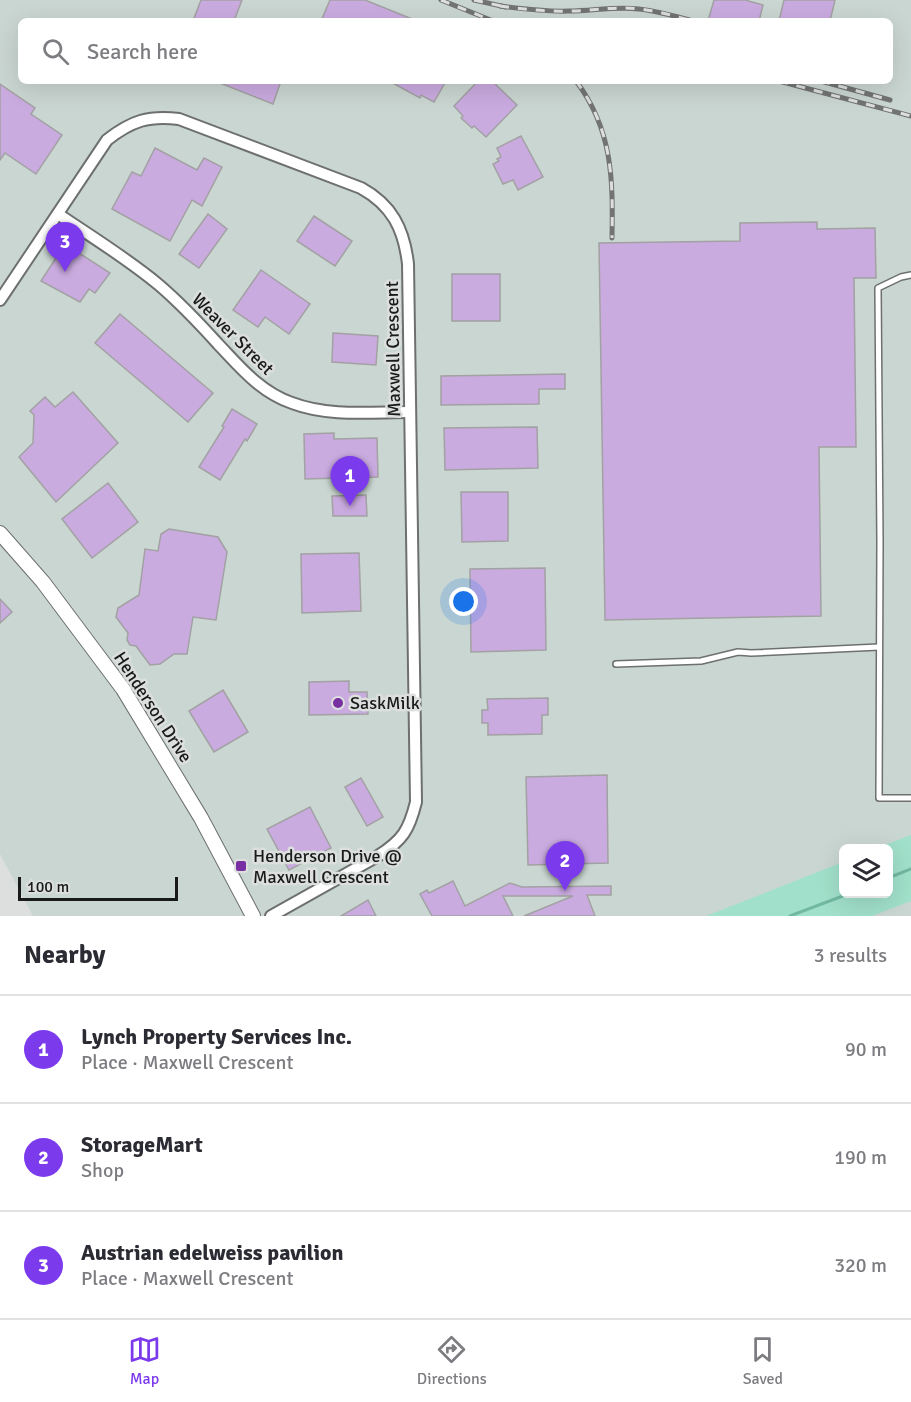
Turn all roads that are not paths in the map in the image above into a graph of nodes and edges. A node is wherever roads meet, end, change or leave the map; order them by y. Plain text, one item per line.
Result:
1 (58, 213) junction
2 (911, 275) edge
3 (0, 300) edge
4 (410, 411) junction
5 (0, 533) edge
6 (879, 647) junction
7 (616, 664) dead end
8 (911, 798) edge
9 (253, 916) edge
10 (271, 916) edge

1 - 3 street, Maxwell Crescent
1 - 4 street, Weaver Street
1 - 4 street, Maxwell Crescent
2 - 6 lane
4 - 10 street, Maxwell Crescent
5 - 9 street, Henderson Drive
6 - 7 lane
6 - 8 lane

